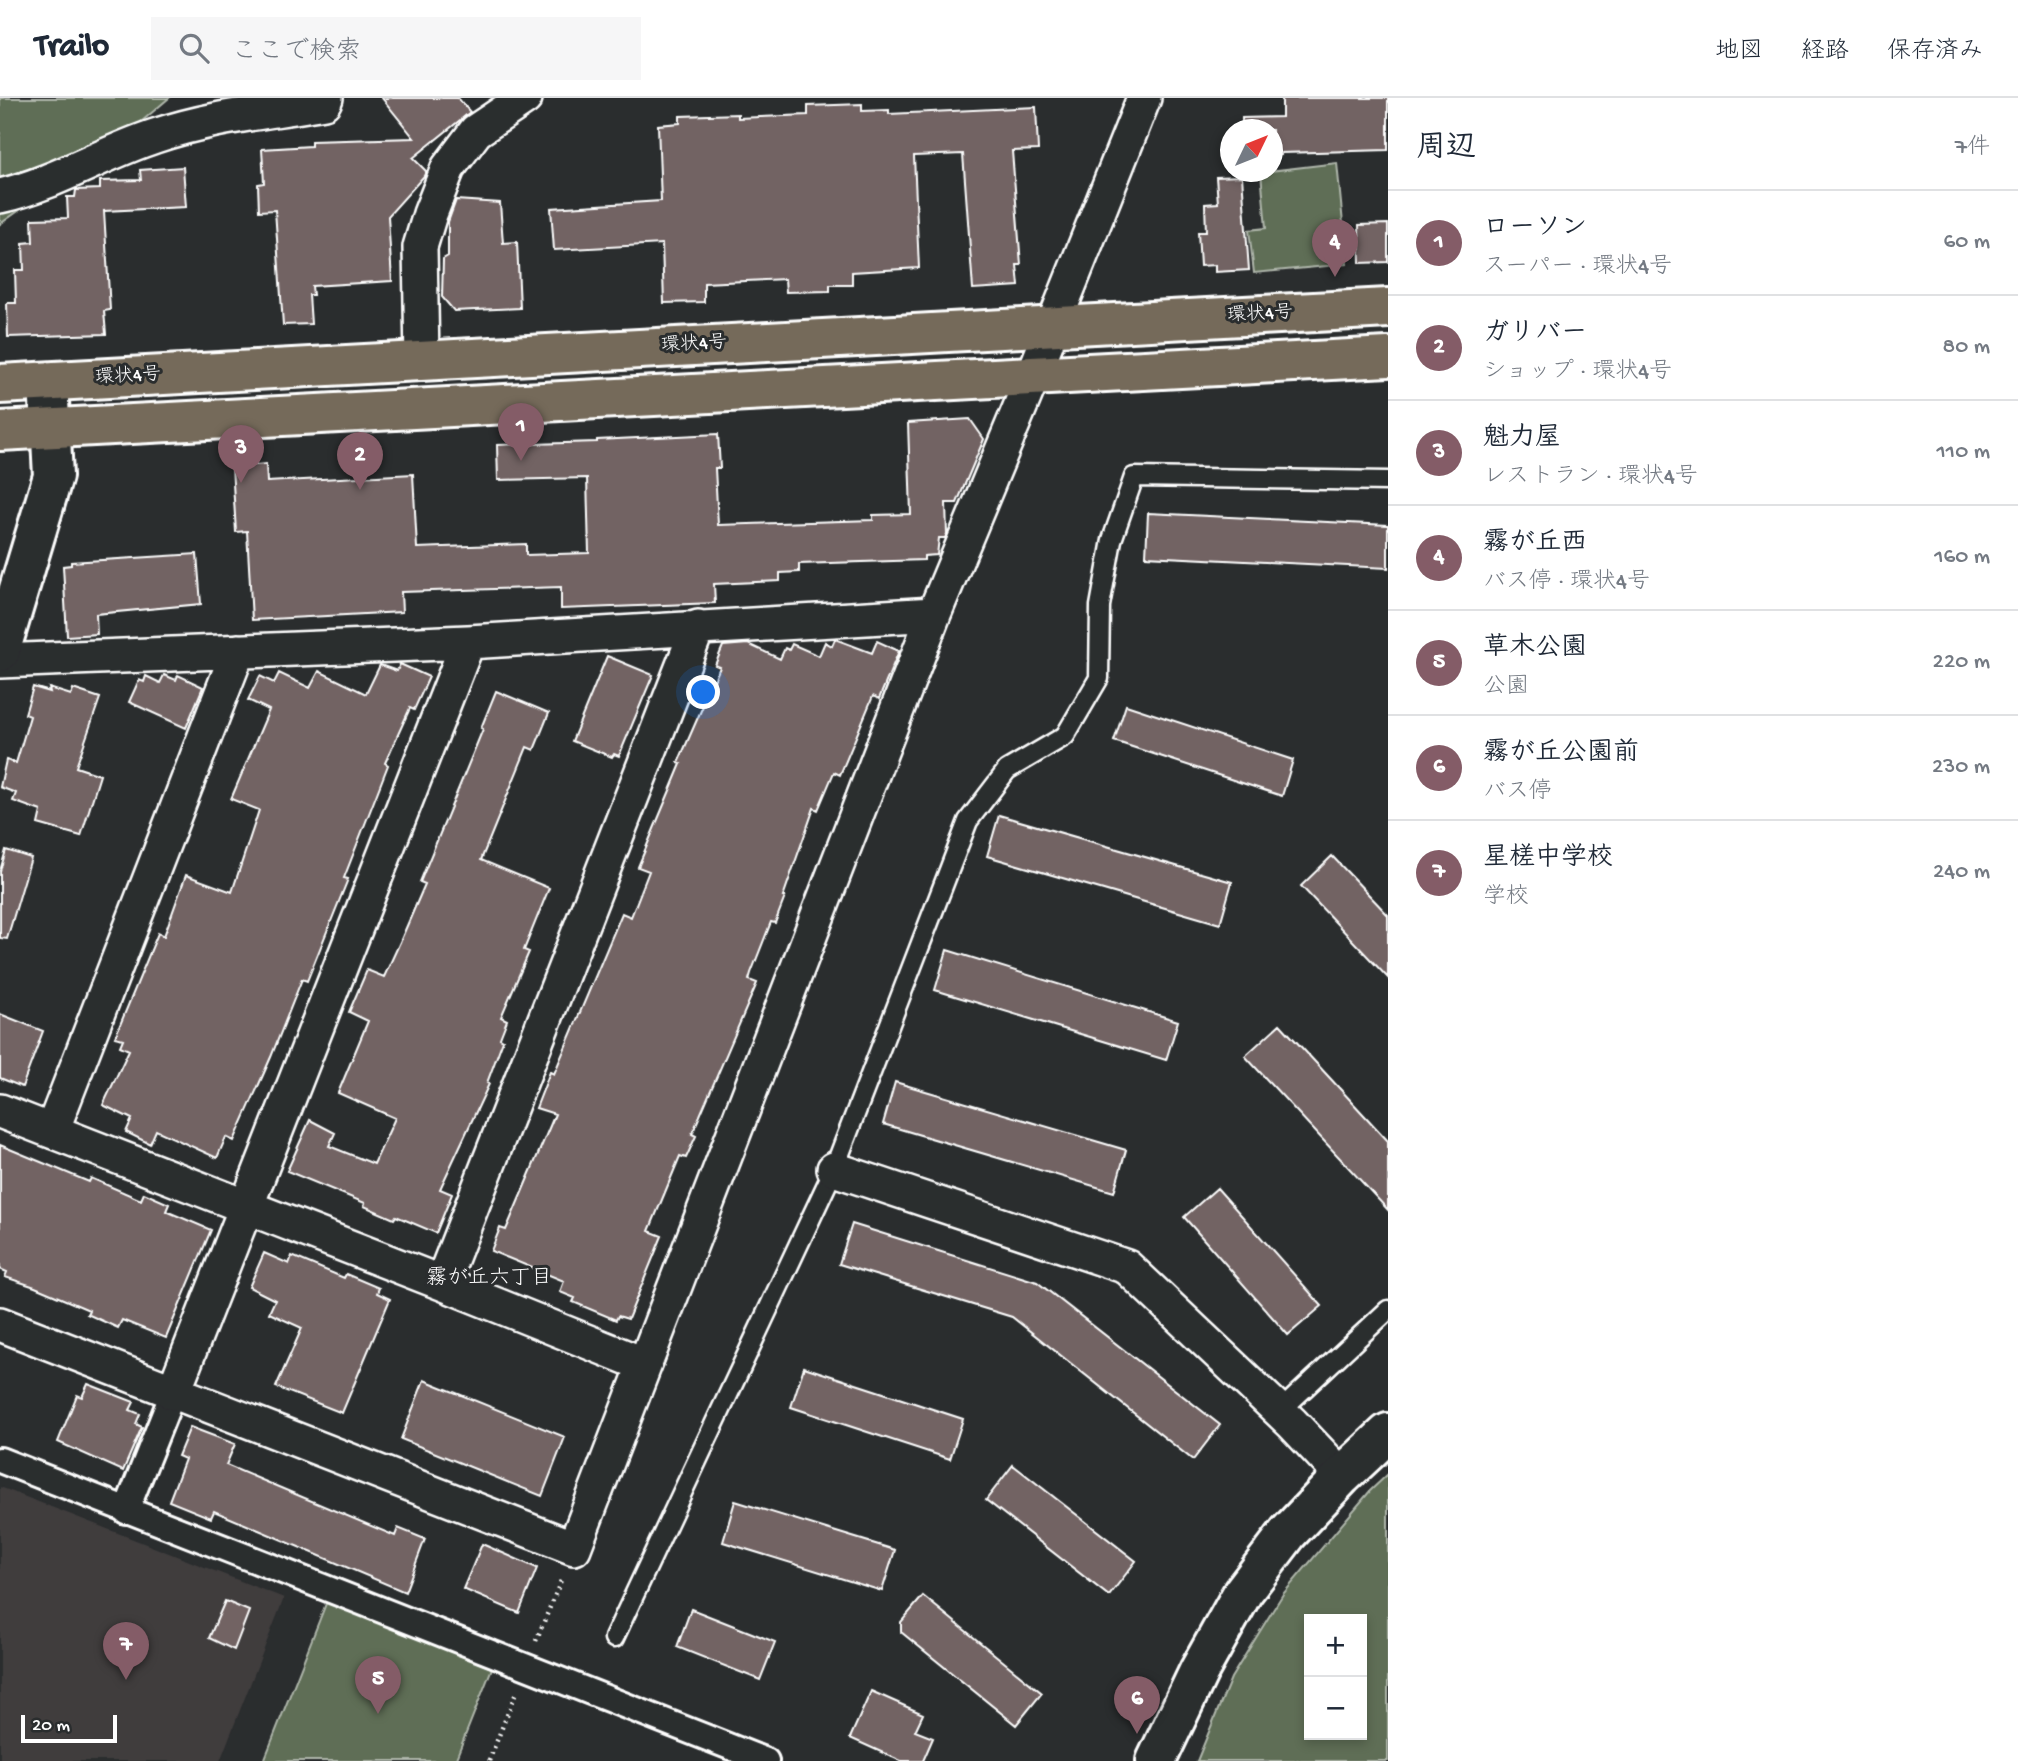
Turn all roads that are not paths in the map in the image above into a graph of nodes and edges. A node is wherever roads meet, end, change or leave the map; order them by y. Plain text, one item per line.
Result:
1 (525, 98) edge
2 (1144, 98) edge
3 (328, 99) edge
4 (0, 196) edge
5 (1388, 309) edge
6 (1053, 325) junction
7 (1388, 357) edge
8 (422, 361) junction
9 (1033, 376) junction
10 (48, 382) junction
11 (0, 384) edge
12 (51, 429) junction
13 (0, 431) edge
14 (1388, 481) edge
15 (934, 614) junction
16 (698, 627) junction
17 (468, 642) junction
18 (238, 651) junction
19 (0, 652) edge
20 (0, 661) edge
21 (0, 1111) edge
22 (51, 1131) junction
23 (834, 1170) junction
24 (247, 1208) junction
25 (442, 1283) junction
26 (1388, 1310) edge
27 (0, 1324) edge
28 (643, 1364) junction
29 (173, 1393) junction
30 (1279, 1412) junction
31 (1388, 1433) edge
32 (0, 1460) edge
33 (1342, 1476) junction
34 (126, 1510) junction
35 (614, 1638) dead end
36 (766, 1761) edge
37 (1156, 1761) edge

1 - 8 street
2 - 6 street
3 - 4 street
5 - 6 main road, 環状4号
6 - 8 main road, 環状4号
6 - 9 street
7 - 9 main road
8 - 10 main road, 環状4号
9 - 12 main road
9 - 15 street
10 - 11 main road, 環状4号
10 - 12 street
12 - 13 main road
12 - 19 street
14 - 23 lane
15 - 16 street
15 - 28 street
16 - 17 street
16 - 25 street
17 - 18 street
17 - 24 street
18 - 20 street
18 - 22 street
21 - 22 street
22 - 24 street
23 - 30 street
23 - 35 lane
24 - 25 street
24 - 29 street
25 - 28 street
26 - 30 lane
27 - 29 street
28 - 29 street
29 - 34 street
30 - 33 street
31 - 33 street
32 - 34 street
33 - 37 street
34 - 36 street

